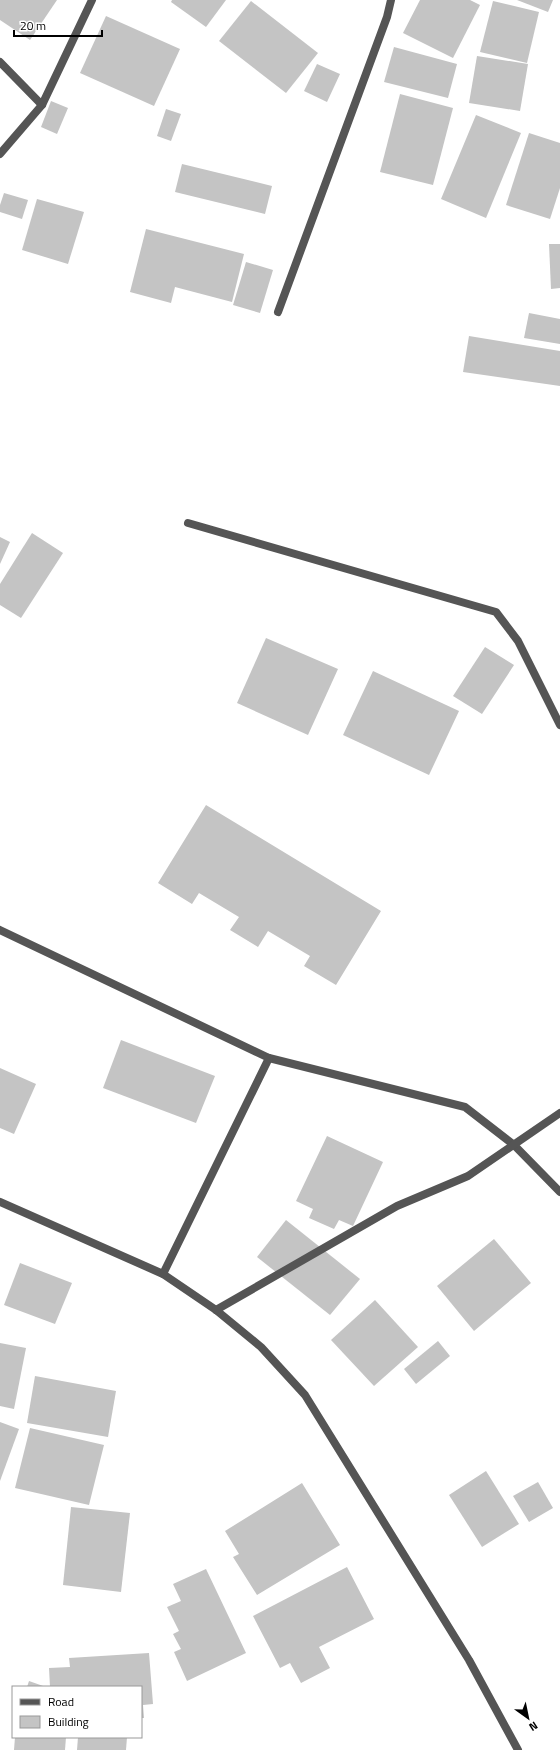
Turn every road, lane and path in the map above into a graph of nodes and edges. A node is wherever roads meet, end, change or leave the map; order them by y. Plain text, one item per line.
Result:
1 (92, 0) edge
2 (391, 0) edge
3 (0, 62) edge
4 (42, 105) junction
5 (0, 154) edge
6 (278, 312) dead end
7 (188, 524) dead end
8 (560, 725) edge
9 (0, 930) edge
10 (269, 1058) junction
11 (560, 1113) edge
12 (514, 1145) junction
13 (560, 1192) edge
14 (0, 1202) edge
15 (163, 1274) junction
16 (216, 1310) junction
17 (518, 1750) edge

1 - 4 street
2 - 6 street
3 - 4 street
4 - 5 street
7 - 8 street
9 - 10 street
10 - 12 street
10 - 15 street
11 - 12 street
12 - 13 street
12 - 16 street
14 - 15 street
15 - 16 street
16 - 17 street

